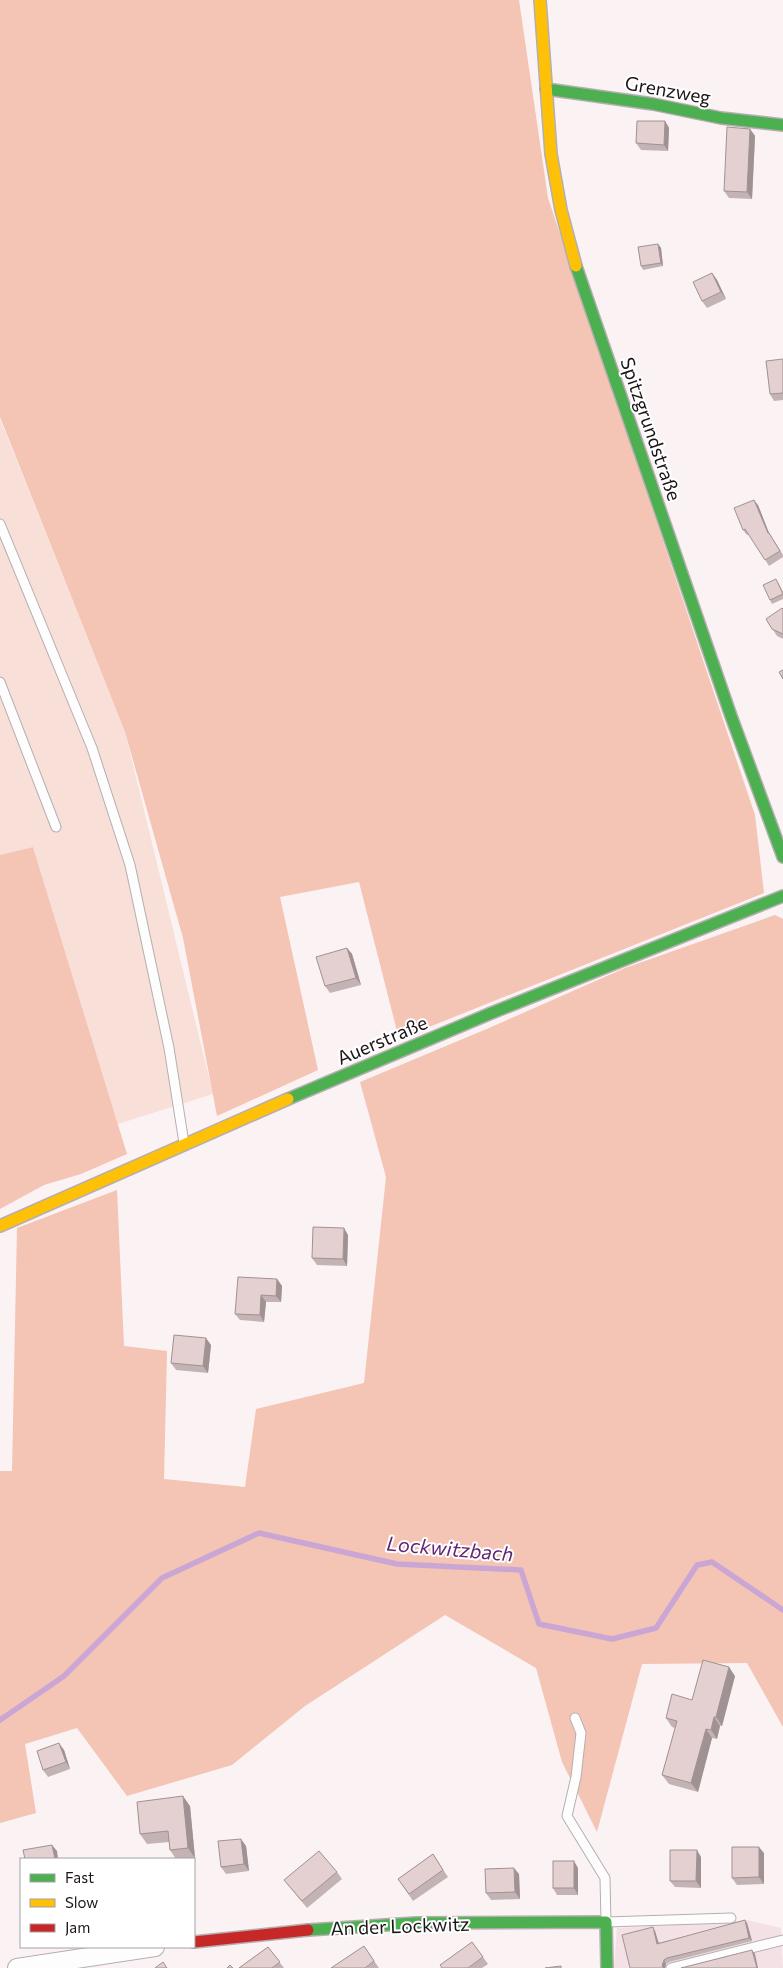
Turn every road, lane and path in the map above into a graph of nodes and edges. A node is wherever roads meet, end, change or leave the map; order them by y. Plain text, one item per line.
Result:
1 (540, 0) edge
2 (546, 89) junction
3 (783, 125) edge
4 (0, 524) edge
5 (0, 682) edge
6 (56, 827) dead end
7 (783, 857) edge
8 (783, 896) edge
9 (184, 1146) junction
10 (0, 1226) edge
11 (576, 1718) dead end
12 (731, 1918) dead end
13 (606, 1922) junction
14 (783, 1940) edge
15 (195, 1942) edge
16 (148, 1948) edge
17 (17, 1968) edge
18 (607, 1968) edge
19 (670, 1968) edge

1 - 2 street, Spitzgrundstraße
2 - 3 street, Grenzweg
2 - 7 street, Spitzgrundstraße
4 - 9 lane
5 - 6 lane
8 - 9 street, Auerstraße
9 - 10 street, Auerstraße
11 - 13 lane
12 - 13 lane
13 - 15 street, An der Lockwitz
13 - 18 street
14 - 19 lane
16 - 17 street

